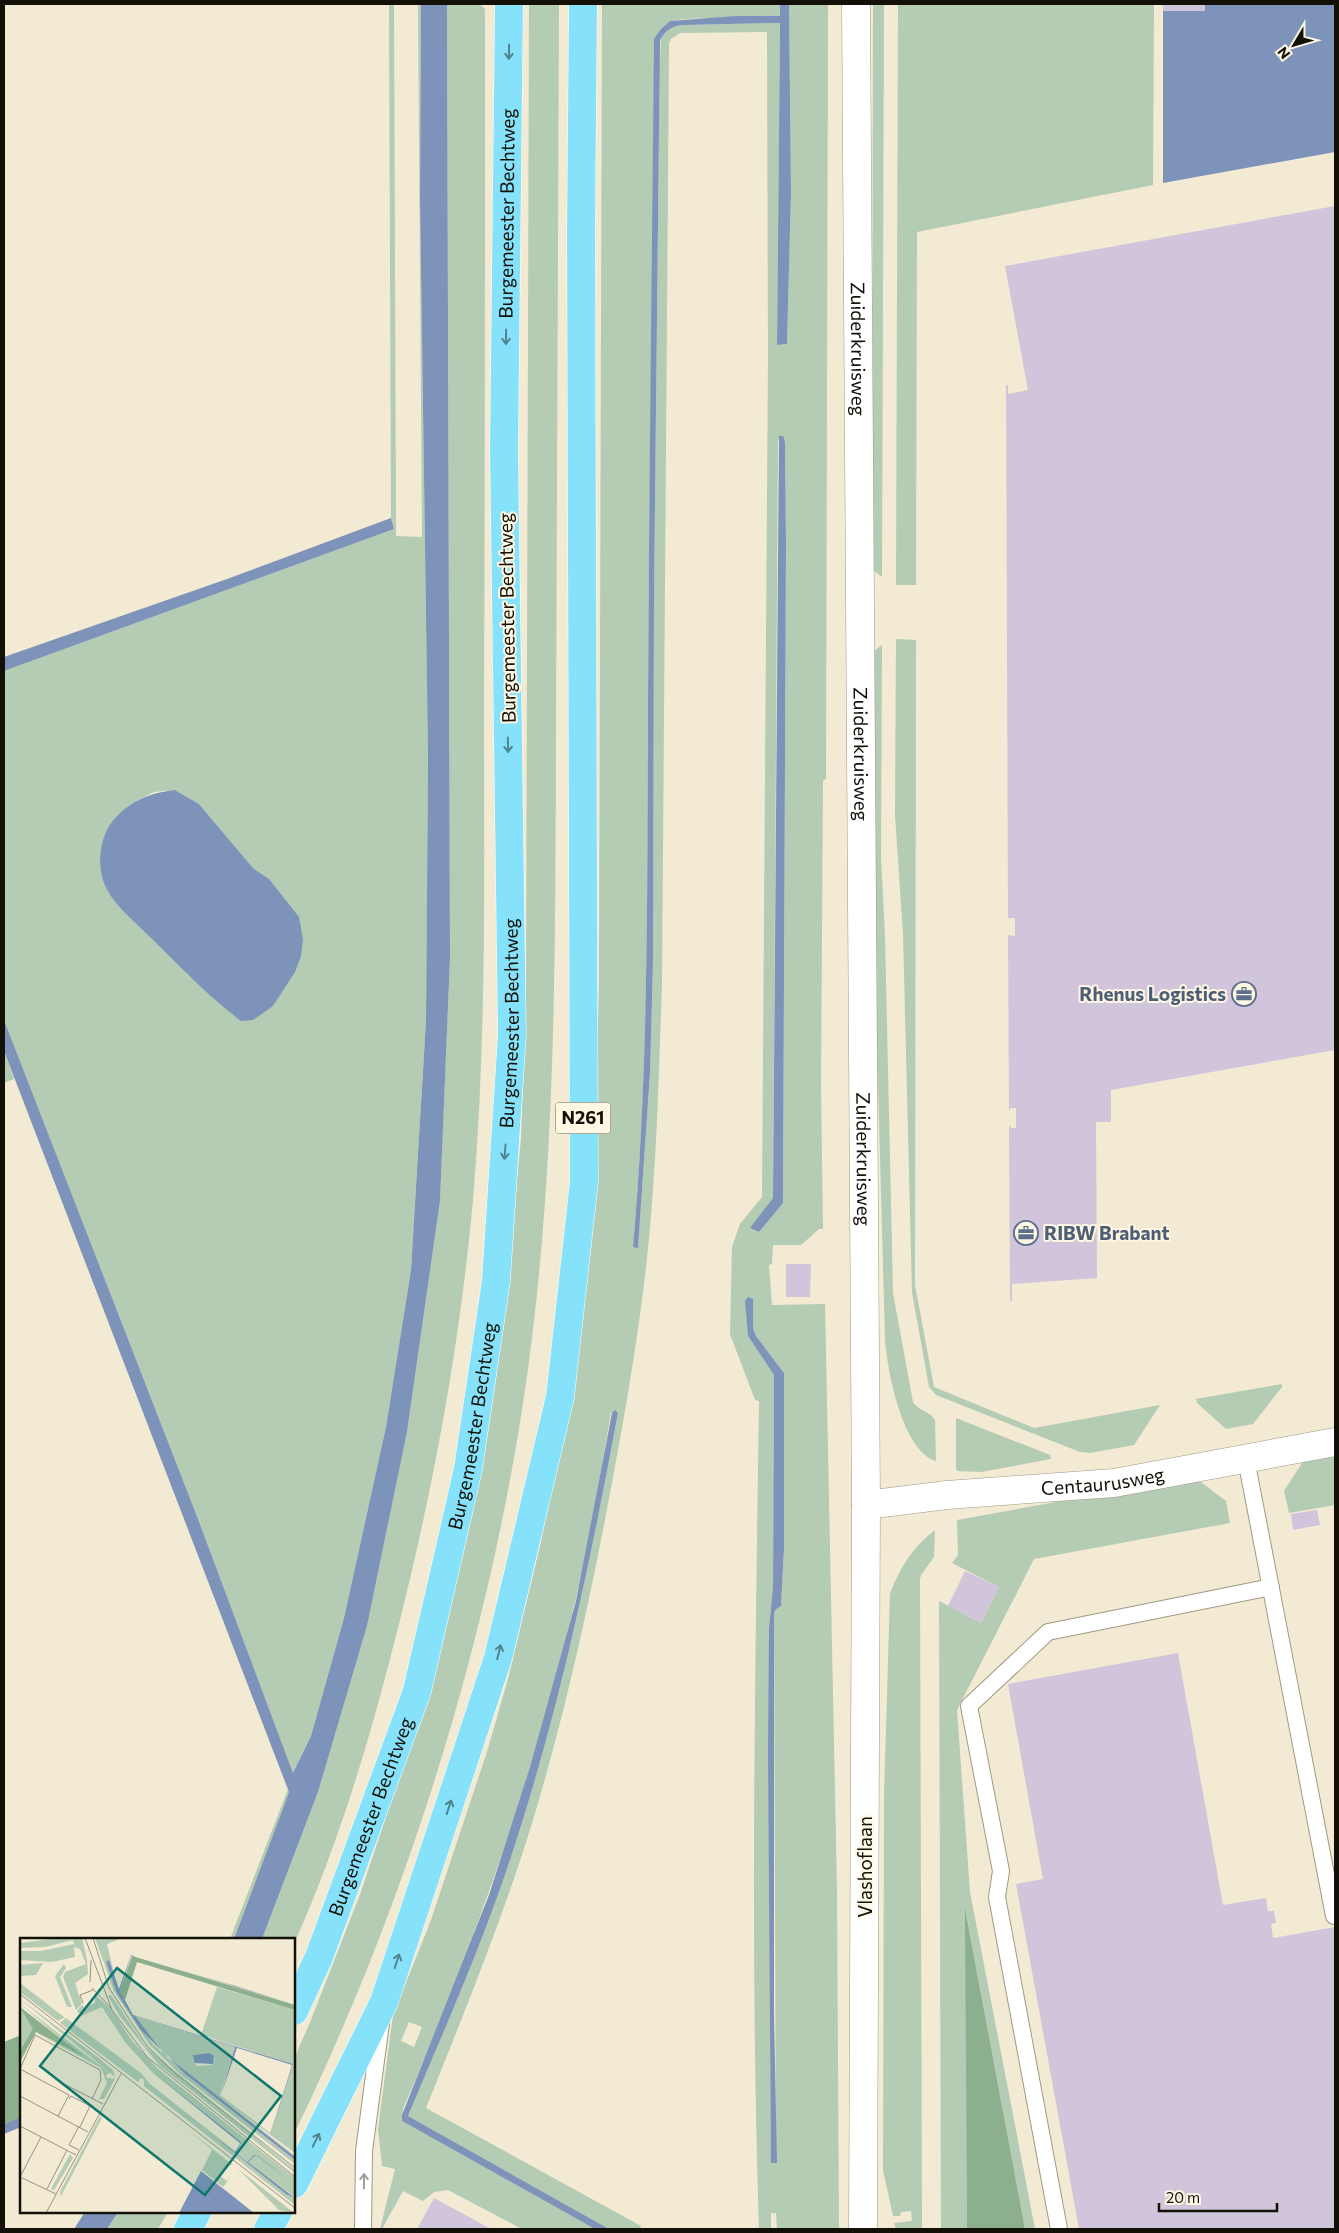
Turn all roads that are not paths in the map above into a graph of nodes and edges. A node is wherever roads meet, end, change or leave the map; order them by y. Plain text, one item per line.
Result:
1 (509, 4) edge
2 (583, 4) edge
3 (856, 4) edge
4 (1335, 1442) edge
5 (1246, 1458) junction
6 (866, 1504) junction
7 (1271, 1587) junction
8 (1334, 1916) dead end
9 (384, 2002) junction
10 (295, 2009) edge
11 (295, 2182) edge
12 (196, 2213) edge
13 (277, 2213) edge
14 (188, 2229) edge
15 (268, 2229) edge
16 (363, 2229) edge
17 (863, 2229) edge
18 (1059, 2229) edge

1 -> 10 main road, Burgemeester Bechtweg
9 -> 2 main road, N261
3 - 6 street, Zuiderkruisweg
4 - 5 street, Centaurusweg
5 - 6 street, Centaurusweg
5 - 7 lane
6 - 17 street, Vlashoflaan
7 - 8 lane
7 - 18 lane
11 -> 9 main road, N261
16 -> 9 lane
12 - 14 main road
13 - 15 main road

